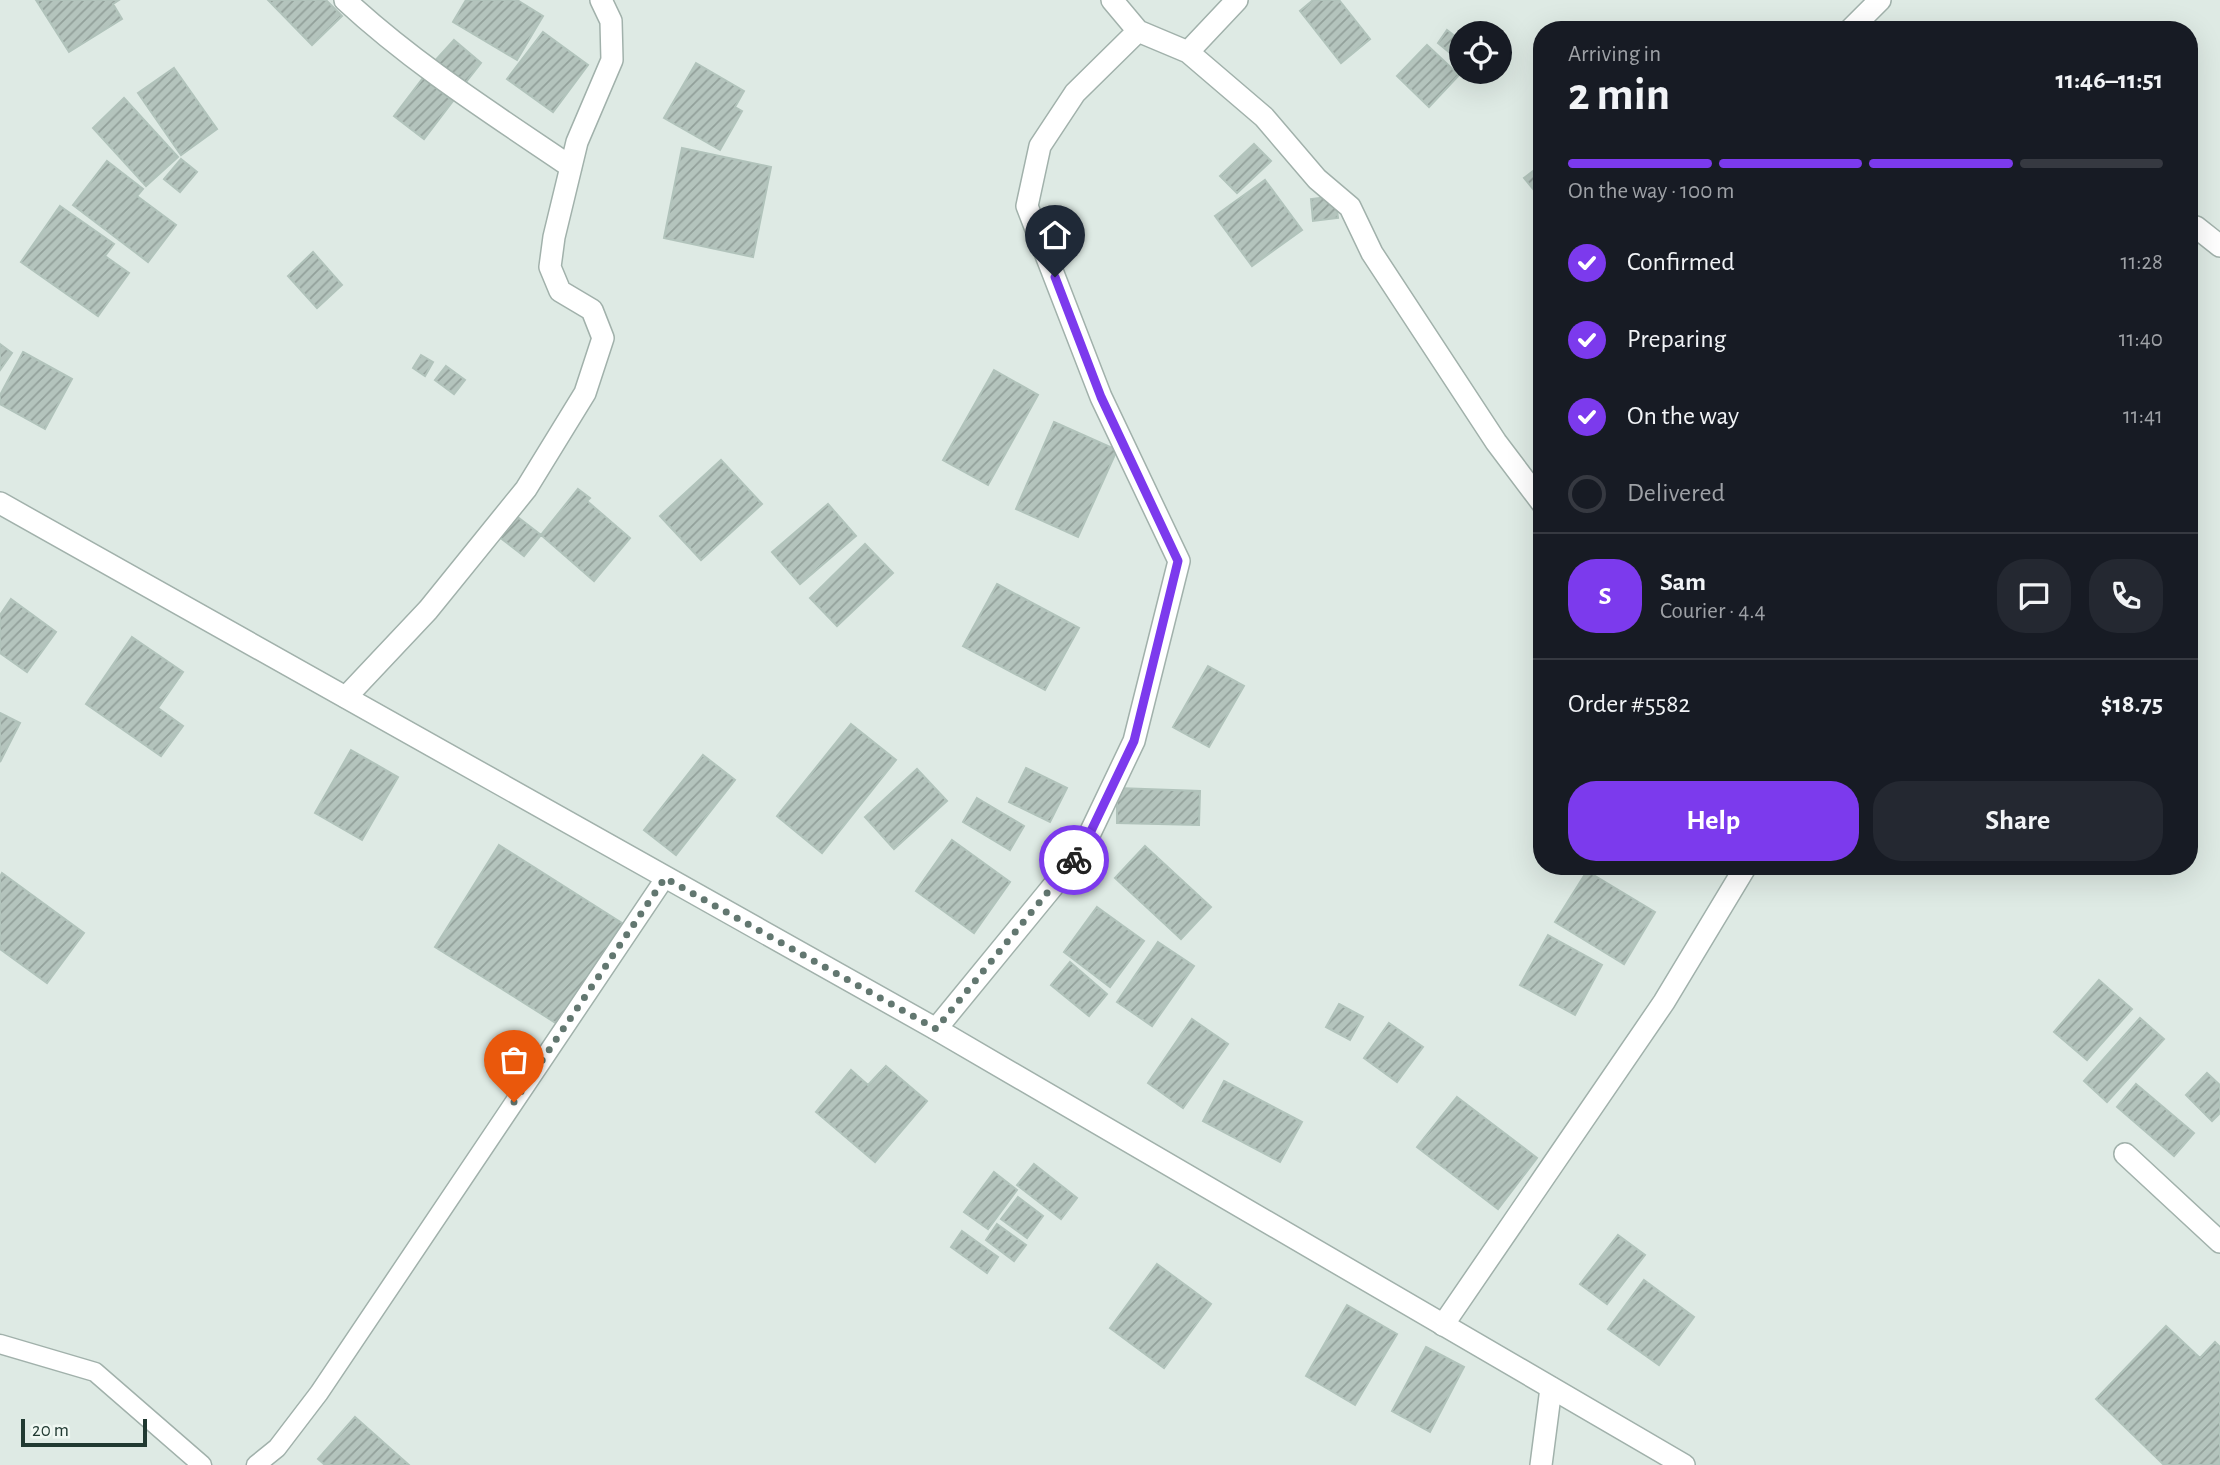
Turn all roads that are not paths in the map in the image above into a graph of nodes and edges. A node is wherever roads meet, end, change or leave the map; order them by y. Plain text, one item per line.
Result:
1 (345, 0) edge
2 (601, 0) edge
3 (1112, 0) edge
4 (1237, 0) edge
5 (1880, 0) edge
6 (1859, 21) edge
7 (1138, 31) junction
8 (1188, 52) junction
9 (571, 167) junction
10 (2198, 231) edge
11 (2220, 246) edge
12 (1533, 491) edge
13 (3, 509) edge
14 (346, 697) junction
15 (1741, 875) edge
16 (665, 878) junction
17 (936, 1029) junction
18 (2124, 1154) dead end
19 (2220, 1242) edge
20 (1443, 1325) junction
21 (0, 1344) edge
22 (1551, 1388) junction
23 (202, 1465) edge
24 (256, 1465) edge
25 (1541, 1465) edge
26 (1684, 1465) edge

1 - 9 street
2 - 9 street
3 - 7 street
4 - 8 street
5 - 6 street
7 - 8 street
7 - 17 street
8 - 12 street
9 - 14 street
10 - 11 street
13 - 14 street
14 - 16 street
15 - 20 street
16 - 17 street
16 - 24 lane
17 - 20 street
18 - 19 street
20 - 22 street
21 - 23 lane
22 - 25 street
22 - 26 street

